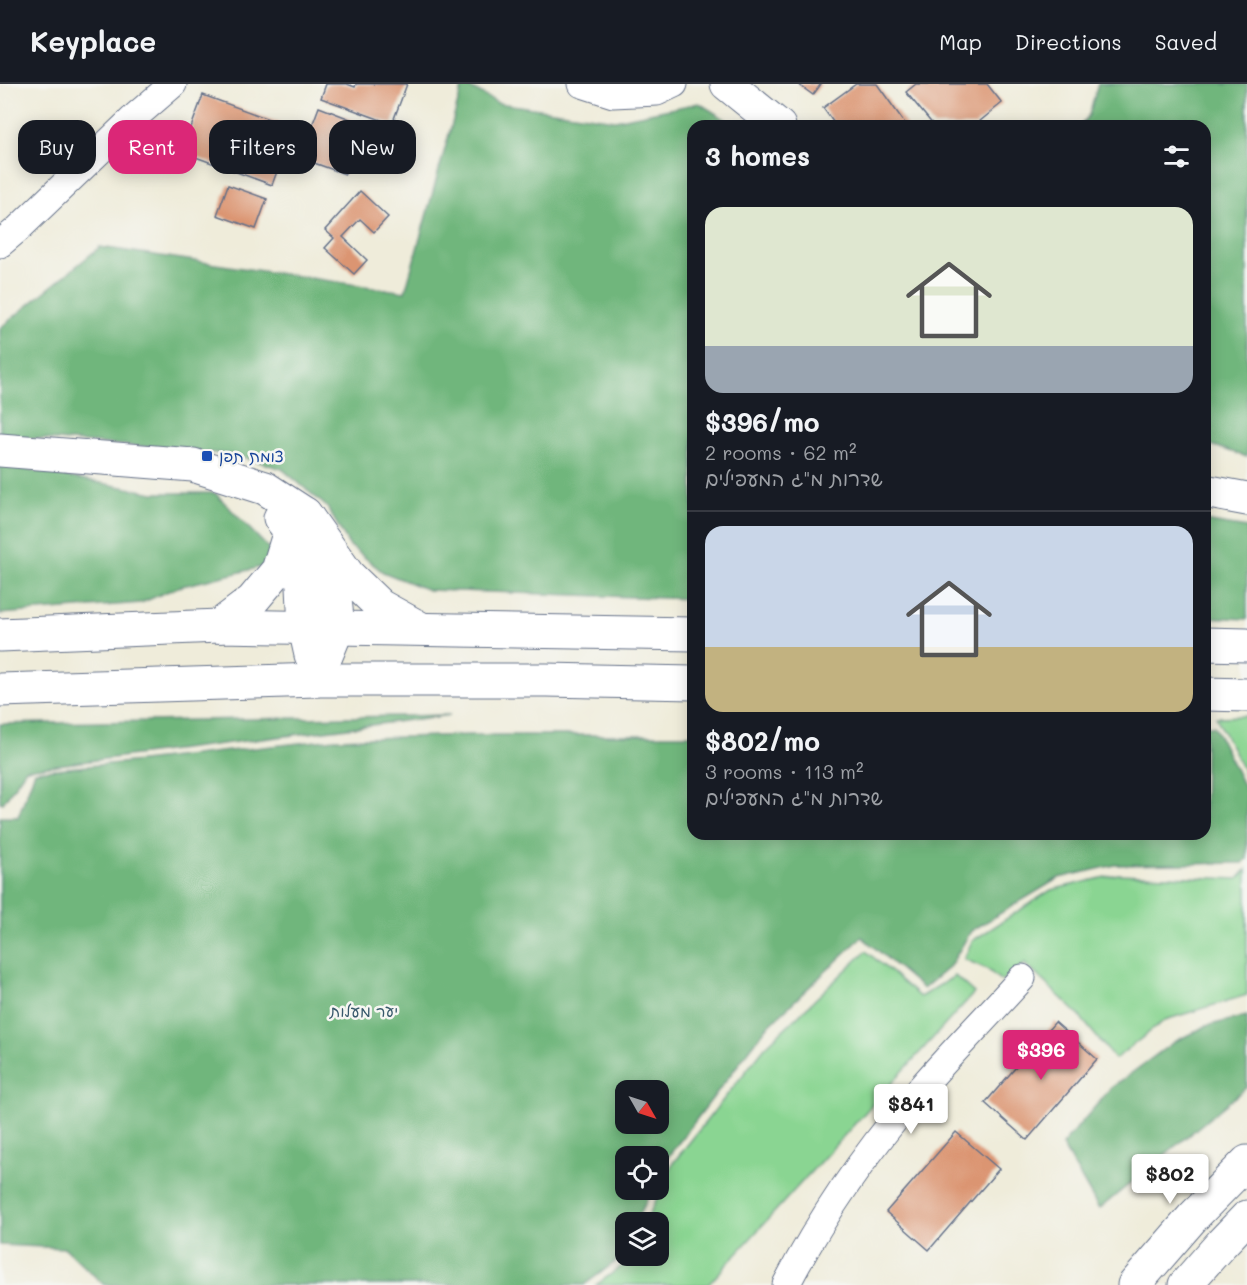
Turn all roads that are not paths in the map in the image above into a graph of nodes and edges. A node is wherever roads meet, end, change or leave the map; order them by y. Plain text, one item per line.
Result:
1 (173, 84) edge
2 (582, 84) edge
3 (674, 84) edge
4 (727, 84) edge
5 (772, 120) edge
6 (0, 244) edge
7 (0, 450) edge
8 (1211, 492) edge
9 (1247, 499) edge
10 (298, 523) junction
11 (219, 626) junction
12 (304, 627) junction
13 (338, 627) junction
14 (423, 629) junction
15 (687, 634) edge
16 (0, 635) edge
17 (1211, 644) edge
18 (1247, 645) edge
19 (316, 680) junction
20 (687, 683) edge
21 (0, 690) edge
22 (1211, 694) edge
23 (1247, 695) edge
24 (1022, 978) dead end
25 (1247, 1162) edge
26 (1247, 1217) edge
27 (786, 1285) edge
28 (1134, 1285) edge
29 (1185, 1285) edge

1 - 6 street
2 - 3 street
4 - 5 main road
7 - 10 main road
8 - 9 main road
10 - 11 main road
10 - 12 main road
10 - 13 main road
10 - 14 main road
11 - 12 main road
11 - 16 main road
12 - 13 main road
12 - 19 main road
13 - 14 main road
13 - 19 main road
14 - 15 main road
17 - 18 main road
19 - 20 main road
19 - 21 main road
22 - 23 main road
24 - 27 street
25 - 28 main road
26 - 29 main road

